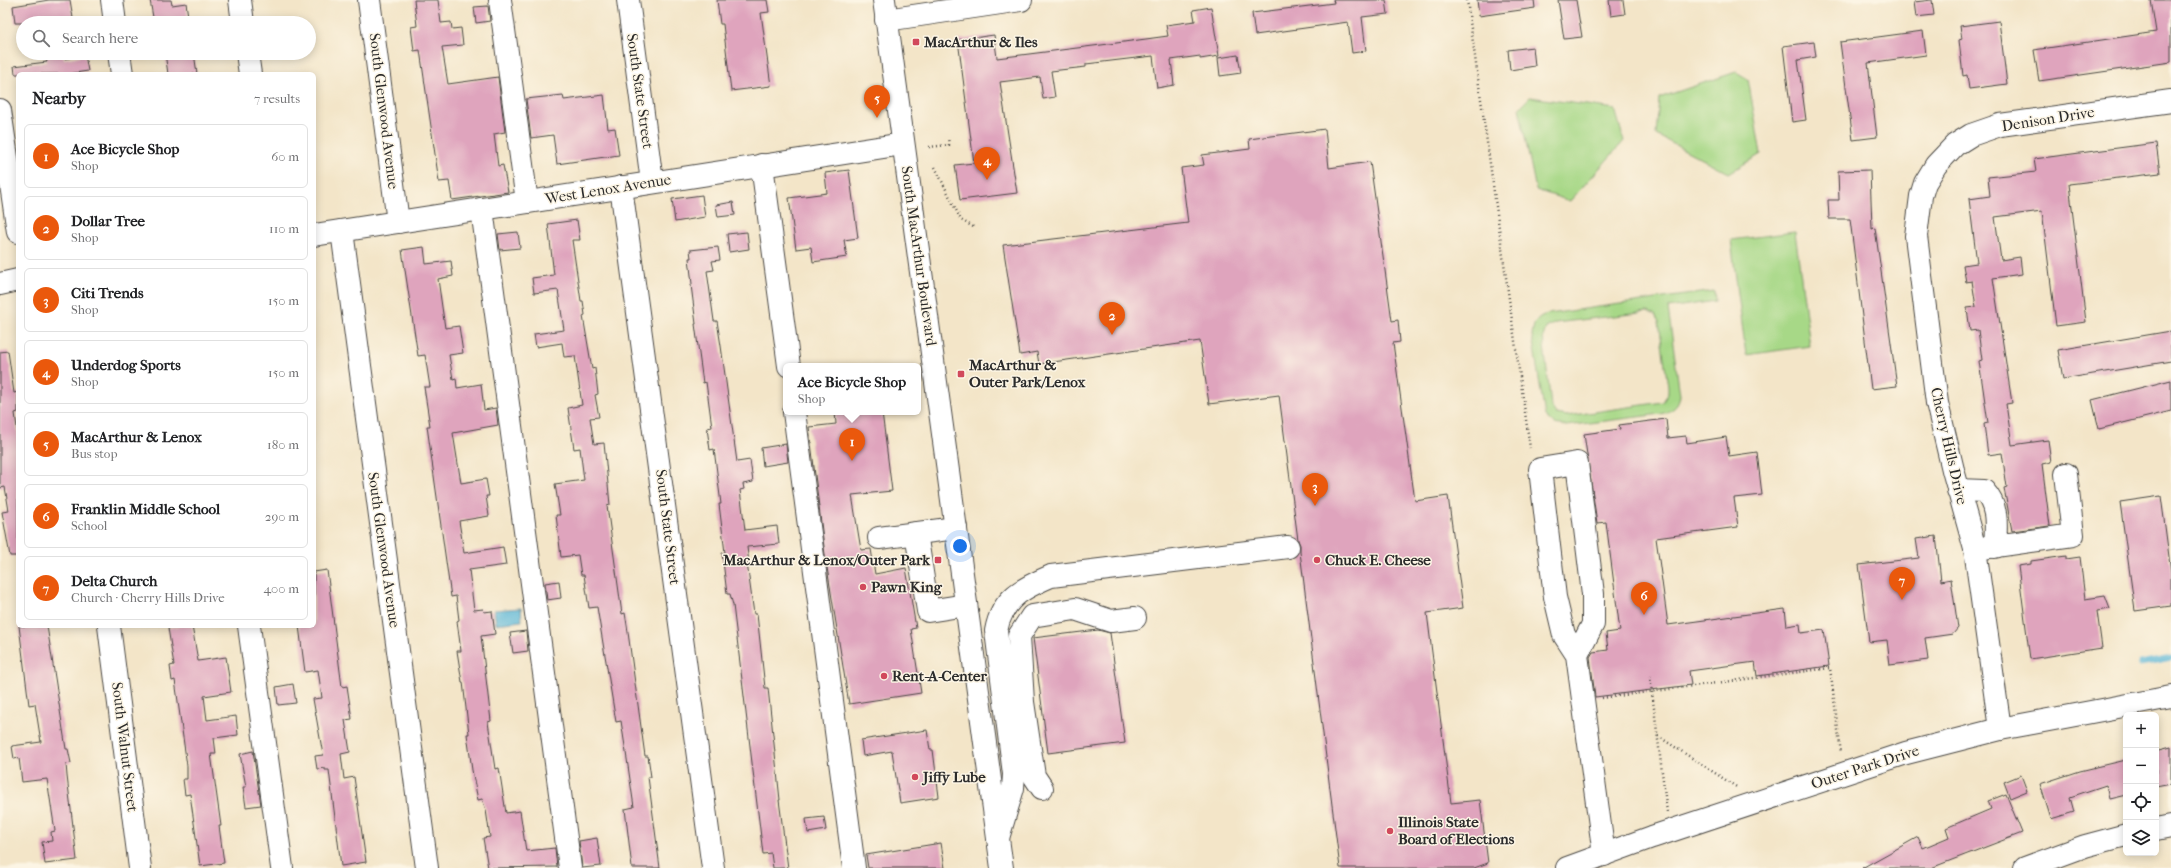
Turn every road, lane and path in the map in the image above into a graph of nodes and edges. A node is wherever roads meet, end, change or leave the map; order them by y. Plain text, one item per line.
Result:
1 (112, 0) edge
2 (240, 0) edge
3 (370, 0) edge
4 (500, 0) edge
5 (628, 0) edge
6 (1020, 0) edge
7 (1467, 0) edge
8 (885, 10) edge
9 (114, 16) edge
10 (242, 16) edge
11 (120, 60) edge
12 (248, 60) edge
13 (122, 72) edge
14 (250, 72) edge
15 (2171, 101) edge
16 (0, 110) edge
17 (948, 138) dead end
18 (903, 144) junction
19 (929, 147) dead end
20 (762, 165) junction
21 (1936, 165) joint
22 (935, 167) dead end
23 (652, 182) junction
24 (621, 187) junction
25 (527, 202) junction
26 (482, 209) junction
27 (16, 218) edge
28 (398, 222) junction
29 (975, 228) dead end
30 (342, 231) junction
31 (316, 235) edge
32 (16, 280) edge
33 (0, 284) edge
34 (789, 363) edge
35 (794, 415) edge
36 (1530, 448) dead end
37 (2066, 474) dead end
38 (1958, 490) junction
39 (956, 528) junction
40 (916, 533) junction
41 (878, 538) dead end
42 (1288, 547) dead end
43 (1985, 548) junction
44 (966, 605) junction
45 (1135, 618) dead end
46 (109, 628) edge
47 (250, 628) edge
48 (1577, 655) junction
49 (1650, 676) dead end
50 (1652, 692) junction
51 (2171, 697) edge
52 (1600, 698) dead end
53 (2000, 729) junction
54 (1658, 736) junction
55 (1841, 753) dead end
56 (1042, 788) dead end
57 (1738, 788) dead end
58 (1667, 813) dead end
59 (2171, 826) edge
60 (2159, 828) edge
61 (2123, 836) edge
62 (998, 838) junction
63 (1604, 855) junction
64 (140, 868) edge
65 (282, 868) edge
66 (427, 868) edge
67 (570, 868) edge
68 (713, 868) edge
69 (854, 868) edge
70 (1002, 868) edge
71 (1566, 868) edge
72 (2026, 868) edge

1 - 9 street
2 - 10 street
3 - 28 street, South Glenwood Avenue
4 - 25 street
5 - 23 street, South State Street
6 - 8 street
7 - 36 path
8 - 18 street, South MacArthur Boulevard
11 - 13 street
12 - 14 street
15 - 21 street, Denison Drive
16 - 27 street
17 - 19 path
18 - 20 street, West Lenox Avenue
18 - 39 street, South MacArthur Boulevard
20 - 23 street, West Lenox Avenue
20 - 34 street
21 - 38 street, Cherry Hills Drive
22 - 29 path
23 - 24 street, West Lenox Avenue
24 - 25 street, West Lenox Avenue
24 - 68 street, South State Street
25 - 26 street, West Lenox Avenue
26 - 28 street, West Lenox Avenue
26 - 67 street
28 - 30 street, West Lenox Avenue
30 - 31 street, West Lenox Avenue
30 - 66 street, South Glenwood Avenue
32 - 33 street
35 - 69 street
37 - 43 street
38 - 43 street, Cherry Hills Drive
38 - 43 street
39 - 40 street
39 - 44 street, South MacArthur Boulevard
40 - 41 street
40 - 44 street
42 - 62 street
43 - 53 street, Cherry Hills Drive
44 - 62 street, South MacArthur Boulevard
45 - 56 street
46 - 64 street, South Walnut Street
47 - 65 street
48 - 48 street
48 - 63 street
49 - 50 path
50 - 52 path
50 - 54 path
50 - 55 path
51 - 53 street, Outer Park Drive
53 - 63 street, Outer Park Drive
54 - 57 path
54 - 58 path
59 - 60 street
61 - 72 street
62 - 70 street, South MacArthur Boulevard
63 - 71 street, Outer Park Drive

